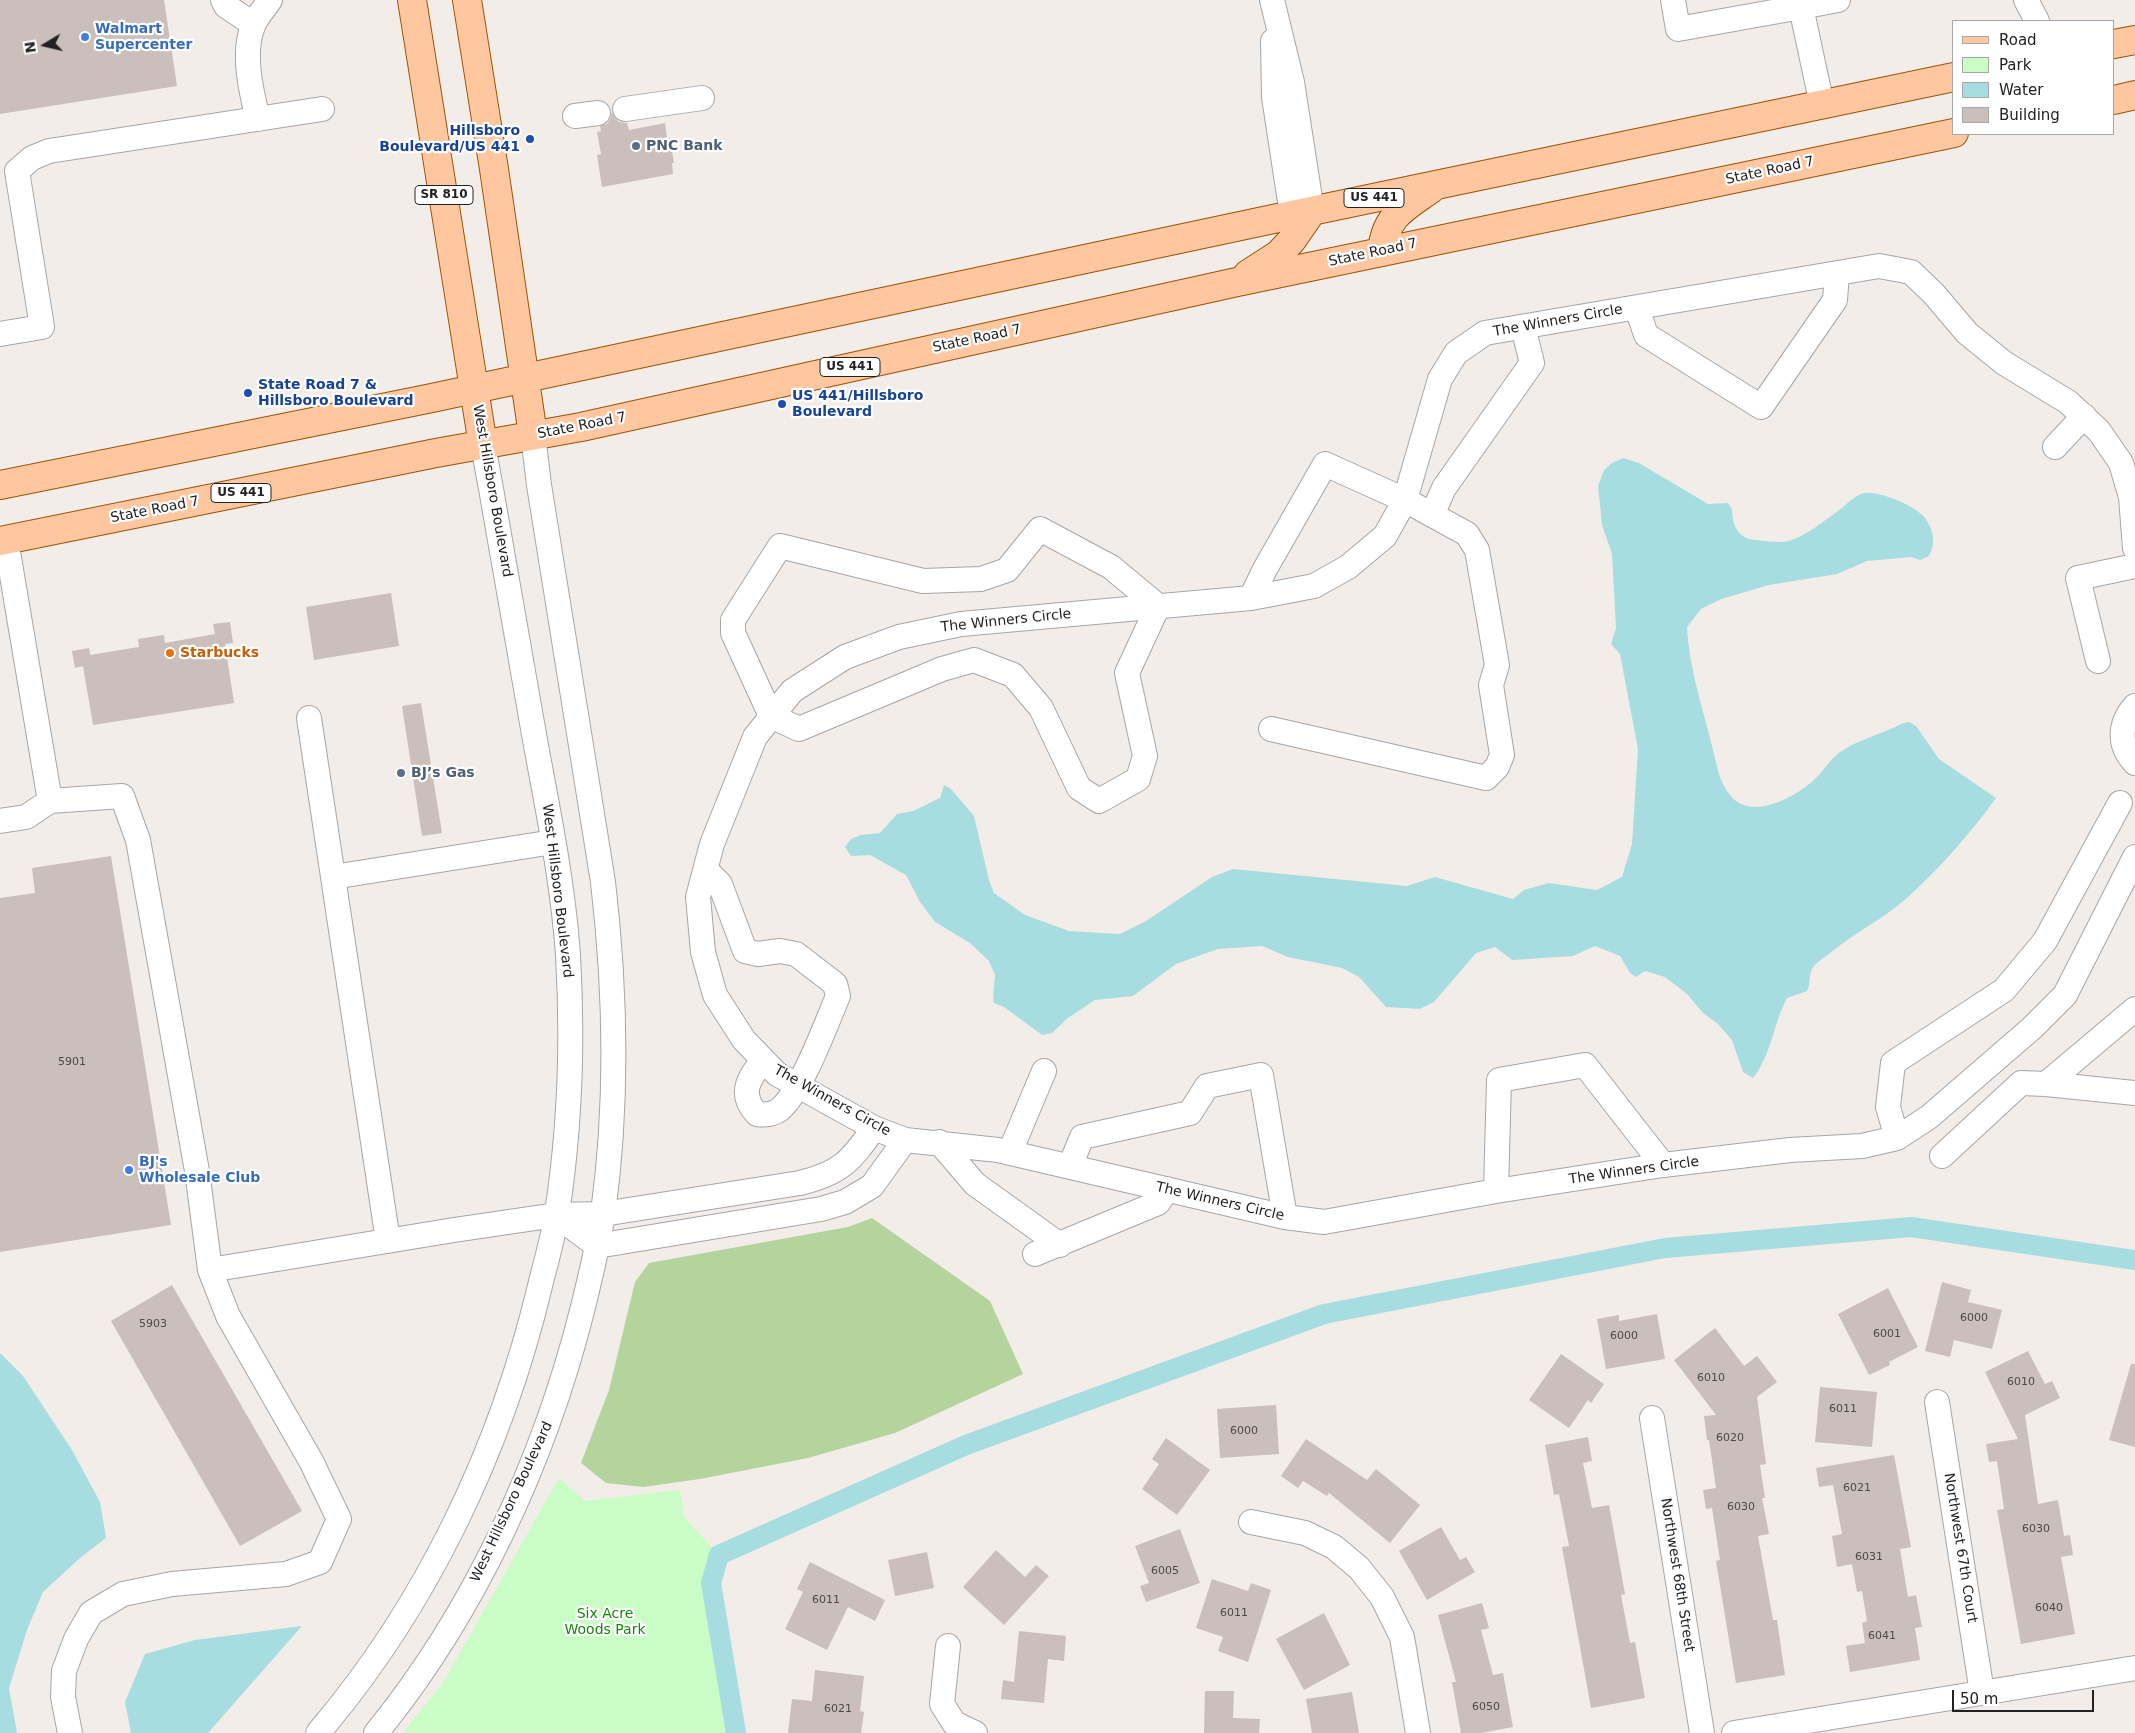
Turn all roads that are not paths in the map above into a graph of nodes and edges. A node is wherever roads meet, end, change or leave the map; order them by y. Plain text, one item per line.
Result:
1 (223, 0) edge
2 (412, 0) edge
3 (467, 0) edge
4 (1673, 0) edge
5 (1838, 0) edge
6 (2026, 0) edge
7 (1273, 6) edge
8 (261, 7) edge
9 (1801, 7) junction
10 (2036, 20) edge
11 (2135, 40) edge
12 (2115, 44) edge
13 (1952, 77) edge
14 (2135, 95) edge
15 (702, 98) dead end
16 (2115, 100) edge
17 (1822, 105) junction
18 (322, 109) dead end
19 (625, 109) dead end
20 (598, 113) dead end
21 (575, 116) dead end
22 (258, 119) junction
23 (1952, 133) edge
24 (1438, 184) junction
25 (1302, 213) junction
26 (1382, 252) junction
27 (1837, 273) junction
28 (1237, 282) junction
29 (1637, 308) junction
30 (1524, 327) junction
31 (0, 334) edge
32 (525, 378) junction
33 (475, 389) junction
34 (2084, 416) junction
35 (533, 436) junction
36 (483, 444) junction
37 (2055, 447) dead end
38 (0, 485) edge
39 (1405, 500) junction
40 (1432, 514) junction
41 (3, 540) edge
42 (2135, 548) edge
43 (2135, 566) edge
44 (1251, 598) junction
45 (1158, 606) junction
46 (2098, 661) dead end
47 (2135, 706) edge
48 (771, 716) junction
49 (309, 718) dead end
50 (1271, 729) dead end
51 (2135, 763) edge
52 (50, 801) junction
53 (2120, 803) dead end
54 (0, 821) edge
55 (553, 842) junction
56 (2098, 844) junction
57 (2134, 861) edge
58 (706, 870) junction
59 (333, 877) junction
60 (2135, 1009) edge
61 (762, 1060) junction
62 (1044, 1071) dead end
63 (2046, 1084) junction
64 (798, 1085) junction
65 (2135, 1093) edge
66 (874, 1128) junction
67 (1897, 1138) junction
68 (905, 1140) junction
69 (939, 1142) junction
70 (1010, 1152) junction
71 (1942, 1156) dead end
72 (1070, 1166) junction
73 (1663, 1166) junction
74 (773, 1187) junction
75 (1168, 1189) junction
76 (1496, 1191) junction
77 (603, 1214) junction
78 (556, 1215) junction
79 (778, 1216) junction
80 (1285, 1217) junction
81 (388, 1241) junction
82 (1060, 1245) junction
83 (597, 1246) junction
84 (1035, 1254) dead end
85 (210, 1270) junction
86 (1937, 1402) dead end
87 (1652, 1418) dead end
88 (1252, 1522) dead end
89 (948, 1646) dead end
90 (2135, 1668) edge
91 (1982, 1693) junction
92 (964, 1728) edge
93 (70, 1733) edge
94 (318, 1733) edge
95 (376, 1733) edge
96 (1418, 1733) edge
97 (1702, 1733) edge
98 (1734, 1733) edge

1 - 8 street
2 - 33 main road, West Hillsboro Boulevard / SR 810
3 - 32 main road, West Hillsboro Boulevard
4 - 9 street
5 - 9 street
6 - 10 street
7 - 25 street
8 - 22 street
9 - 17 street
11 - 12 main road
13 - 17 main road, US 441
14 - 16 main road
15 - 19 street
17 - 24 main road, US 441
18 - 22 street
20 - 21 street
22 - 31 street
23 - 26 main road, State Road 7 / US 441
24 - 25 main road, US 441
24 - 26 main road
25 - 28 main road
25 - 32 main road, US 441
26 - 28 main road, State Road 7 / US 441
27 - 29 street, The Winners Circle
27 - 29 street
27 - 34 street, The Winners Circle
28 - 35 main road, State Road 7 / US 441
29 - 30 street, The Winners Circle
30 - 39 street, The Winners Circle
30 - 40 street
32 - 33 main road, US 441
32 - 35 main road, West Hillsboro Boulevard
33 - 36 main road, West Hillsboro Boulevard / SR 810
33 - 38 main road, US 441
34 - 37 street
34 - 42 street, The Winners Circle
35 - 36 main road, State Road 7 / US 441
35 - 77 street, West Hillsboro Boulevard
36 - 41 main road, State Road 7 / US 441
36 - 55 street, West Hillsboro Boulevard
39 - 40 street
39 - 44 street, The Winners Circle
39 - 44 street
40 - 50 street
41 - 52 street
43 - 46 street
44 - 45 street, The Winners Circle
45 - 48 street, The Winners Circle
45 - 48 street
45 - 48 street
47 - 51 street
48 - 58 street, The Winners Circle
49 - 59 street
52 - 54 street
52 - 85 street
53 - 56 street
55 - 59 street
55 - 78 street, West Hillsboro Boulevard
56 - 57 street
56 - 67 street
57 - 67 street, The Winners Circle
58 - 61 street, The Winners Circle
58 - 64 street
59 - 81 street
60 - 63 street
61 - 64 street, The Winners Circle
61 - 64 street
62 - 70 street
63 - 65 street
63 - 71 street
64 - 66 street, The Winners Circle
66 - 68 street, The Winners Circle
66 - 74 street
67 - 73 street, The Winners Circle
68 - 69 street, The Winners Circle
68 - 79 street
69 - 70 street, The Winners Circle
69 - 82 street
70 - 72 street, The Winners Circle
72 - 75 street, The Winners Circle
72 - 80 street
73 - 76 street, The Winners Circle
73 - 76 street
74 - 77 street
74 - 79 street
75 - 80 street, The Winners Circle
75 - 82 street
76 - 80 street, The Winners Circle
77 - 78 street
77 - 83 street, West Hillsboro Boulevard
78 - 81 street
78 - 83 street
78 - 94 street, West Hillsboro Boulevard
79 - 83 street
81 - 85 street
82 - 84 street
83 - 95 street, West Hillsboro Boulevard
85 - 93 street
86 - 91 street, Northwest 67th Court
87 - 97 street, Northwest 68th Street
88 - 96 street
89 - 92 street
90 - 91 street
91 - 98 street

